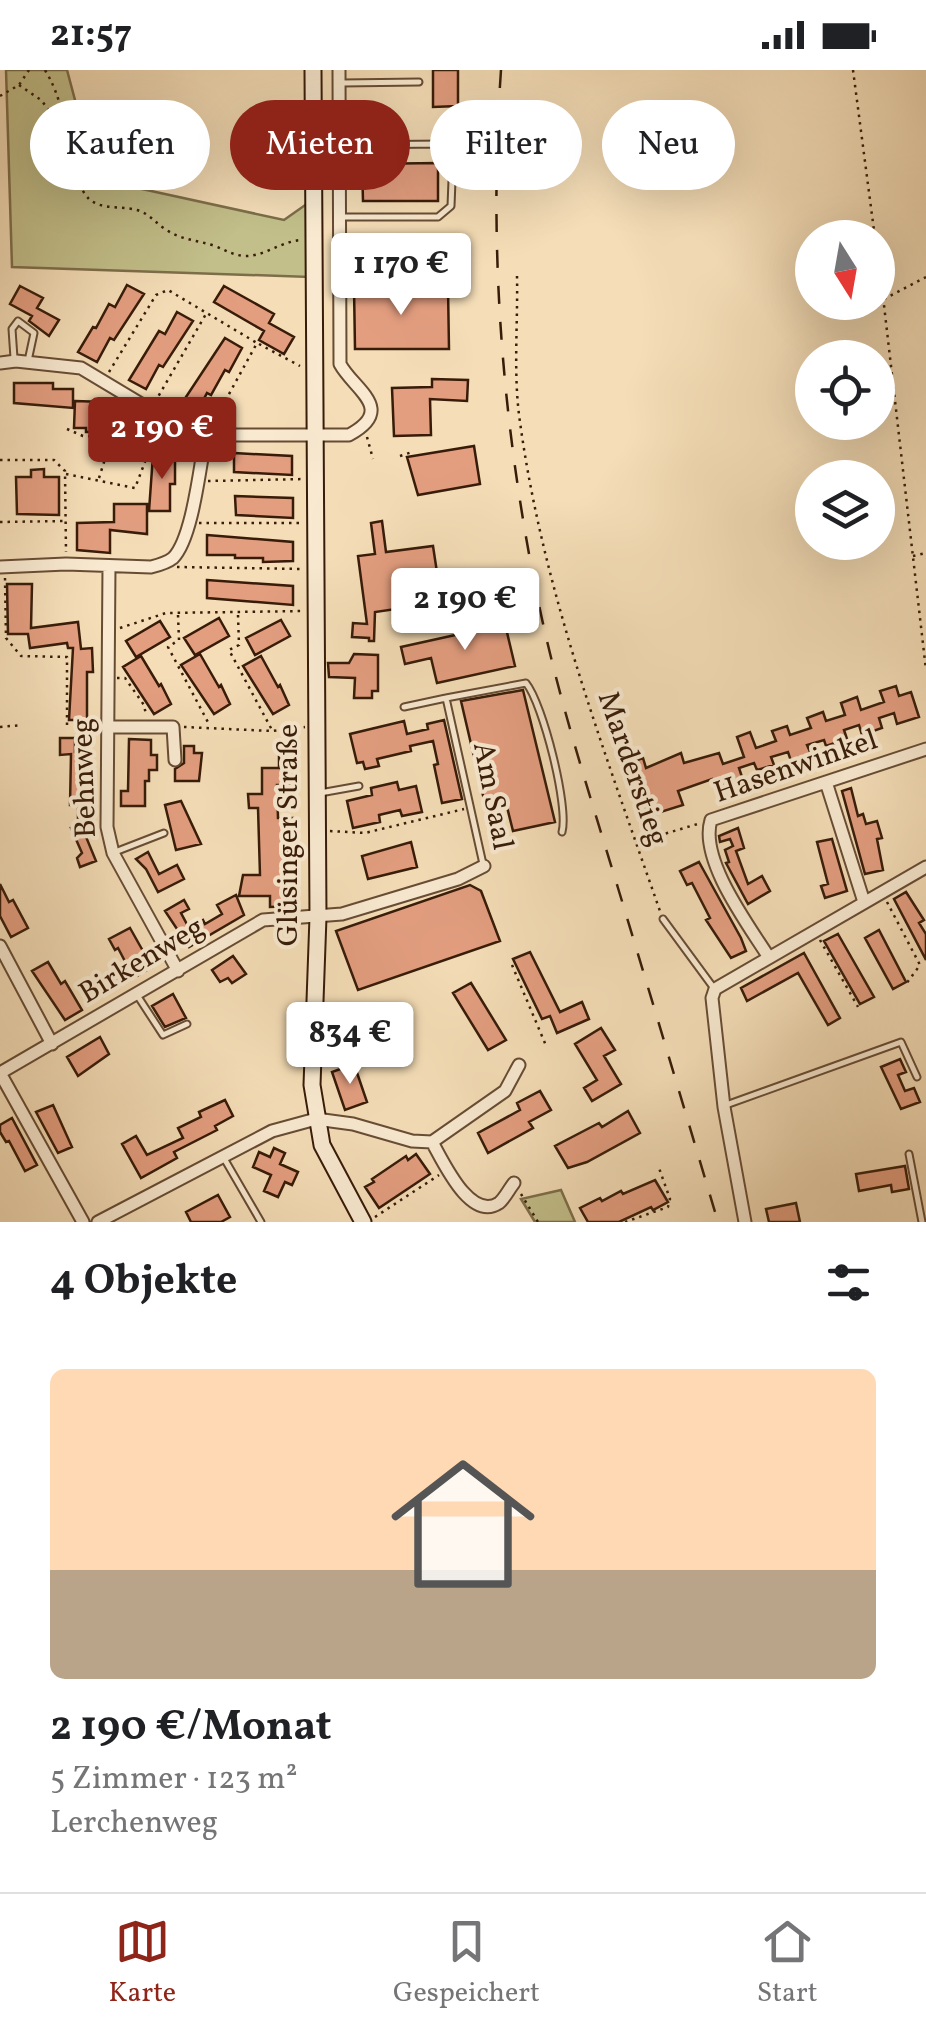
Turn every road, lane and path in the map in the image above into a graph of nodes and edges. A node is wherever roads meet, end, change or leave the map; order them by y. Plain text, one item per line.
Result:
1 (29, 70) edge
2 (45, 70) edge
3 (313, 70) edge
4 (852, 70) edge
5 (339, 76) edge
6 (419, 82) dead end
7 (19, 85) junction
8 (0, 96) edge
9 (41, 100) edge
10 (61, 100) edge
11 (410, 144) edge
12 (83, 190) edge
13 (341, 190) edge
14 (341, 217) junction
15 (873, 220) edge
16 (314, 240) junction
17 (518, 276) dead end
18 (926, 276) edge
19 (895, 293) edge
20 (207, 313) junction
21 (886, 320) edge
22 (258, 343) junction
23 (14, 362) edge
24 (315, 367) junction
25 (103, 382) junction
26 (126, 395) junction
27 (157, 412) junction
28 (363, 428) junction
29 (66, 429) dead end
30 (206, 435) junction
31 (111, 436) junction
32 (315, 436) junction
33 (412, 452) dead end
34 (400, 456) dead end
35 (0, 460) edge
36 (374, 460) dead end
37 (65, 474) junction
38 (316, 478) junction
39 (98, 480) junction
40 (196, 481) junction
41 (66, 521) junction
42 (0, 522) edge
43 (316, 522) junction
44 (188, 523) junction
45 (926, 552) edge
46 (912, 556) junction
47 (66, 564) junction
48 (164, 564) junction
49 (109, 566) junction
50 (2, 567) edge
51 (316, 569) junction
52 (316, 611) junction
53 (238, 613) junction
54 (178, 614) junction
55 (926, 620) edge
56 (920, 622) junction
57 (108, 631) junction
58 (926, 670) edge
59 (107, 679) junction
60 (446, 698) junction
61 (404, 707) dead end
62 (22, 725) dead end
63 (67, 725) dead end
64 (317, 726) junction
65 (0, 727) edge
66 (107, 727) junction
67 (148, 727) junction
68 (173, 727) junction
69 (211, 728) junction
70 (272, 731) junction
71 (926, 749) edge
72 (175, 760) dead end
73 (826, 782) junction
74 (359, 786) dead end
75 (317, 793) junction
76 (470, 808) junction
77 (712, 820) junction
78 (318, 830) junction
79 (562, 832) dead end
80 (164, 833) dead end
81 (636, 842) junction
82 (112, 853) junction
83 (484, 866) joint
84 (926, 867) edge
85 (882, 892) junction
86 (864, 902) junction
87 (318, 917) junction
88 (662, 919) joint
89 (814, 930) junction
90 (0, 946) edge
91 (768, 956) junction
92 (512, 965) dead end
93 (178, 970) junction
94 (906, 984) dead end
95 (715, 989) junction
96 (137, 994) junction
97 (858, 1007) dead end
98 (187, 1024) dead end
99 (52, 1044) junction
100 (547, 1048) dead end
101 (518, 1066) dead end
102 (0, 1073) edge
103 (916, 1076) dead end
104 (724, 1106) junction
105 (316, 1120) junction
106 (432, 1142) junction
107 (908, 1154) dead end
108 (223, 1157) junction
109 (659, 1168) dead end
110 (448, 1170) junction
111 (514, 1183) joint
112 (662, 1210) junction
113 (645, 1216) junction
114 (664, 1220) edge
115 (83, 1222) edge
116 (98, 1222) edge
117 (261, 1222) edge
118 (365, 1222) edge
119 (538, 1222) edge
120 (626, 1222) edge
121 (647, 1222) edge
122 (745, 1222) edge
123 (922, 1222) edge

1 - 7 path
2 - 10 path
3 - 16 main road, Glüsinger Straße
4 - 15 path
5 - 6 lane
7 - 8 path
7 - 9 path
11 - 14 lane
12 - 16 path
13 - 14 street
14 - 28 street
16 - 24 main road, Glüsinger Straße
17 - 81 path, Marderstieg
18 - 19 path
20 - 22 path
20 - 25 path
20 - 27 path
21 - 46 path
22 - 24 path
22 - 30 path
23 - 23 lane
23 - 25 street
24 - 32 main road, Glüsinger Straße
25 - 26 street
26 - 27 street
26 - 31 path
27 - 30 street
27 - 39 path
28 - 32 street
28 - 36 path
29 - 31 path
30 - 32 street
30 - 40 street
31 - 39 path
32 - 38 main road, Glüsinger Straße
33 - 34 path
35 - 37 path
37 - 39 path
37 - 41 path
38 - 40 path
38 - 43 main road, Glüsinger Straße
40 - 44 street
41 - 42 path
41 - 47 path
43 - 44 path
43 - 51 main road, Glüsinger Straße
44 - 48 street
45 - 46 path
46 - 56 path
47 - 49 street
47 - 50 street
48 - 49 street
48 - 51 path
49 - 57 street, Behnweg
50 - 63 path
51 - 52 main road, Glüsinger Straße
52 - 53 path
52 - 64 main road, Glüsinger Straße
53 - 54 path
53 - 70 path
54 - 57 path
54 - 69 path
55 - 56 path
56 - 58 path
57 - 59 street, Behnweg
59 - 66 street, Behnweg
59 - 67 path
60 - 61 lane
60 - 76 lane, Am Saal
60 - 79 lane
62 - 65 path
64 - 70 path
64 - 75 main road, Glüsinger Straße
66 - 67 street
66 - 82 street, Behnweg
67 - 68 street
68 - 69 path
68 - 72 street
69 - 70 path
71 - 73 street, Hasenwinkel
73 - 77 street, Hasenwinkel
73 - 86 street
74 - 75 lane
75 - 78 main road, Glüsinger Straße
76 - 78 path
76 - 83 lane, Am Saal
77 - 81 path
77 - 91 street, Hasenwinkel
78 - 87 main road, Glüsinger Straße
80 - 82 lane
81 - 88 path, Marderstieg
82 - 93 street, Behnweg
83 - 87 street, Am Saal
84 - 85 street
85 - 86 street
85 - 94 path
86 - 89 street
87 - 93 street, Birkenweg
87 - 105 main road, Glüsinger Straße
88 - 95 lane
89 - 91 street
89 - 97 path
90 - 99 street
91 - 95 street
92 - 100 path
93 - 96 street, Birkenweg
95 - 104 street
96 - 98 lane
96 - 99 street, Birkenweg
99 - 102 street, Birkenweg
101 - 106 street
102 - 115 street
103 - 104 lane
104 - 122 street
105 - 106 street
105 - 108 street
105 - 118 main road, Glüsinger Straße
106 - 110 street
107 - 123 lane
108 - 116 street
108 - 117 lane
109 - 112 path
110 - 111 street
110 - 118 path
111 - 119 path
112 - 113 path
112 - 114 path
113 - 120 path
113 - 121 path

